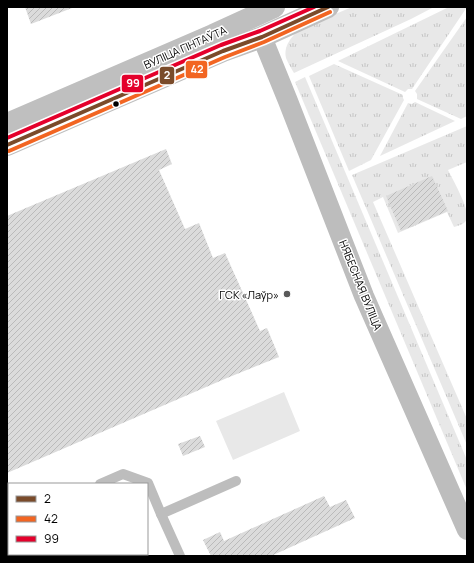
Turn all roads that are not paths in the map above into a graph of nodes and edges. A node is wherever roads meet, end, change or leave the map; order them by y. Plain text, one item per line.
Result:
1 (274, 7) edge
2 (328, 7) edge
3 (253, 17) junction
4 (262, 37) junction
5 (7, 124) edge
6 (7, 144) edge
7 (236, 482) dead end
8 (102, 483) edge
9 (148, 483) edge
10 (148, 483) edge
11 (161, 514) junction
12 (467, 530) edge
13 (180, 556) edge

1 - 3 main road, ВУЛІЦА ГІНТАЎТА
2 - 4 main road, ВУЛІЦА ГІНТАЎТА
3 - 4 main road
3 - 5 main road, ВУЛІЦА ГІНТАЎТА
4 - 6 main road, ВУЛІЦА ГІНТАЎТА
4 - 12 street, НЯБЕСНАЯ ВУЛІЦА
7 - 11 lane
8 - 10 lane
9 - 11 lane
11 - 13 lane

